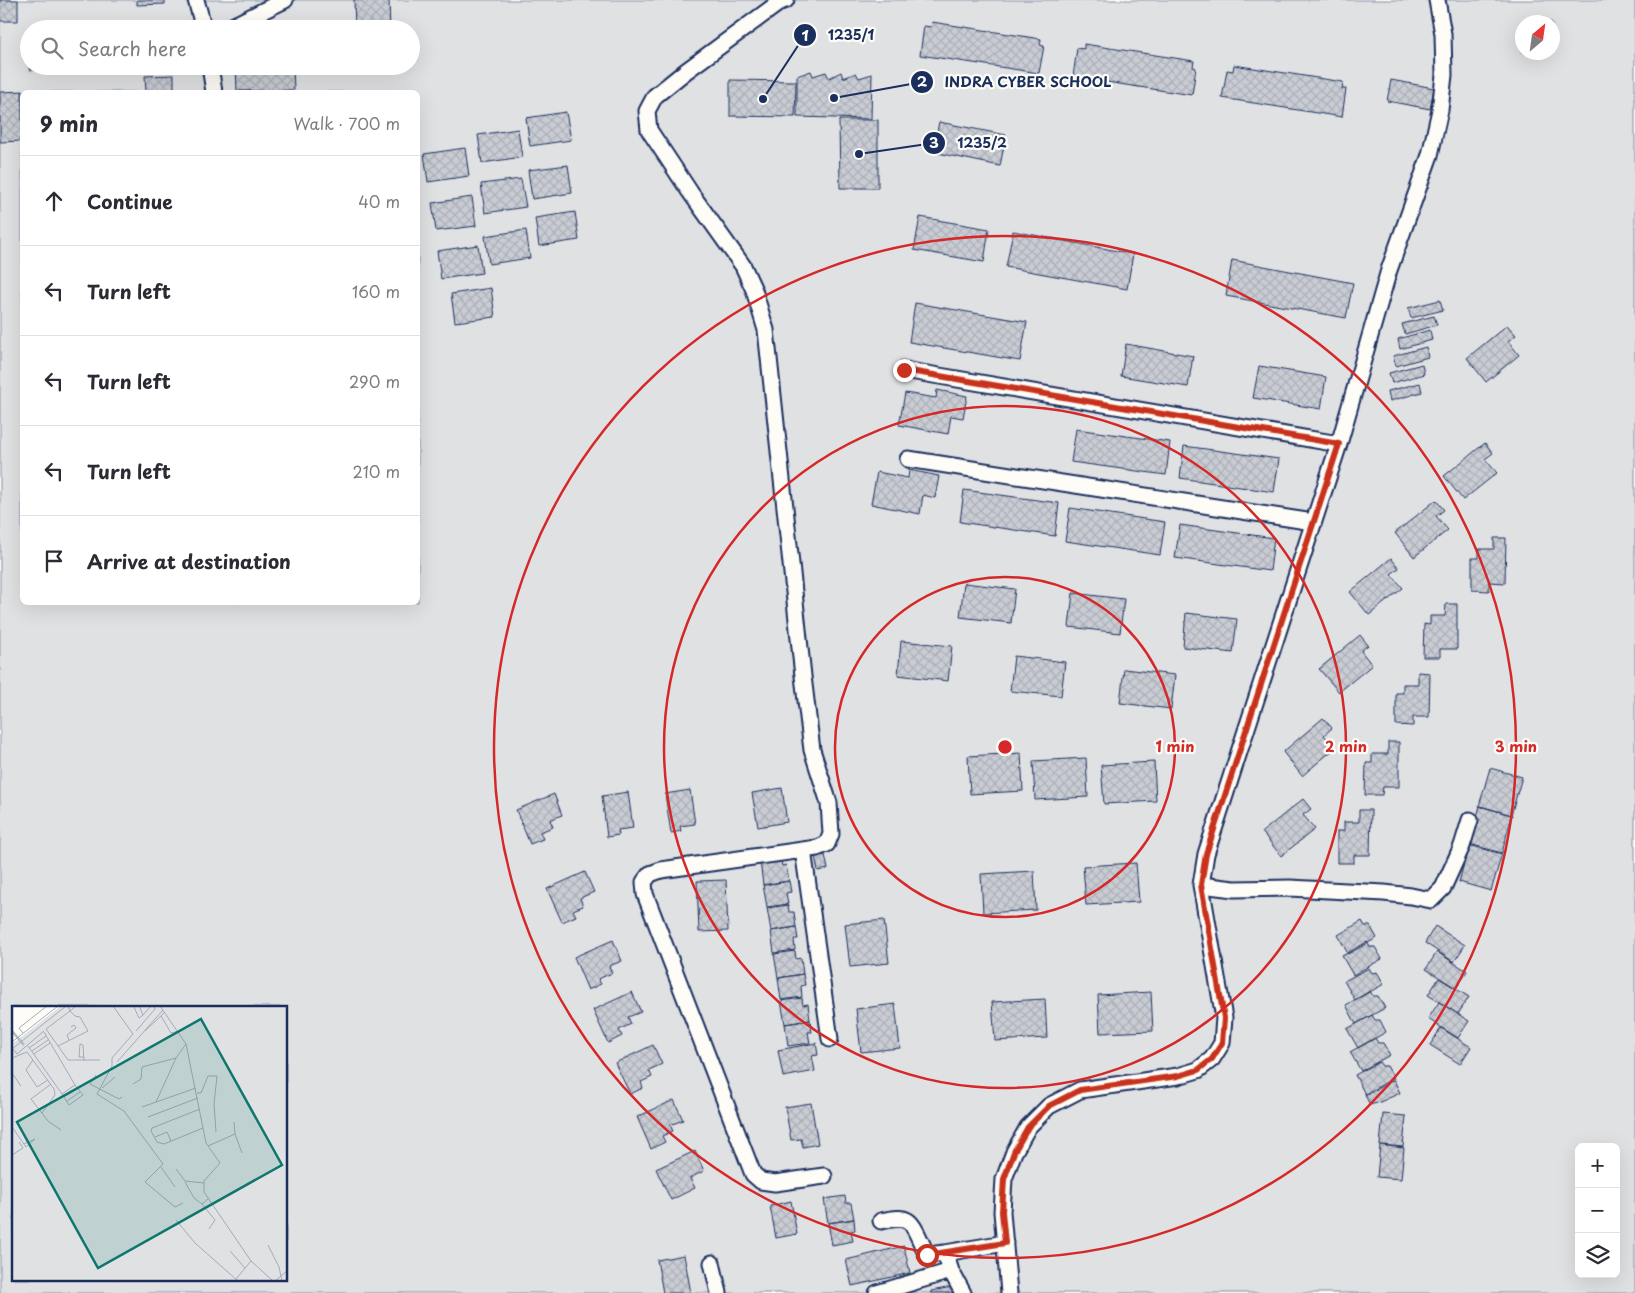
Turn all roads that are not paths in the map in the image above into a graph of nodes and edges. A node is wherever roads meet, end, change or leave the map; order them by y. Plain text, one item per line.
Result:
1 (196, 0) edge
2 (285, 0) edge
3 (786, 0) edge
4 (1437, 0) edge
5 (202, 20) edge
6 (244, 20) edge
7 (211, 75) edge
8 (214, 90) edge
9 (904, 370) dead end
10 (1339, 444) junction
11 (908, 459) dead end
12 (1313, 522) junction
13 (1470, 820) dead end
14 (802, 850) junction
15 (1201, 885) junction
16 (830, 1039) dead end
17 (824, 1176) dead end
18 (881, 1222) dead end
19 (1005, 1243) junction
20 (945, 1253) junction
21 (712, 1263) dead end
22 (951, 1271) junction
23 (718, 1293) edge
24 (877, 1293) edge
25 (963, 1293) edge
26 (1009, 1293) edge

1 - 5 street
2 - 6 street
3 - 14 street
4 - 10 street
7 - 8 street
9 - 10 street
10 - 12 street
11 - 12 street
12 - 15 street
13 - 15 street
14 - 16 street
14 - 17 street
15 - 19 street
18 - 20 street
19 - 20 street
19 - 26 street
20 - 22 street
21 - 23 street
22 - 24 street
22 - 25 street

